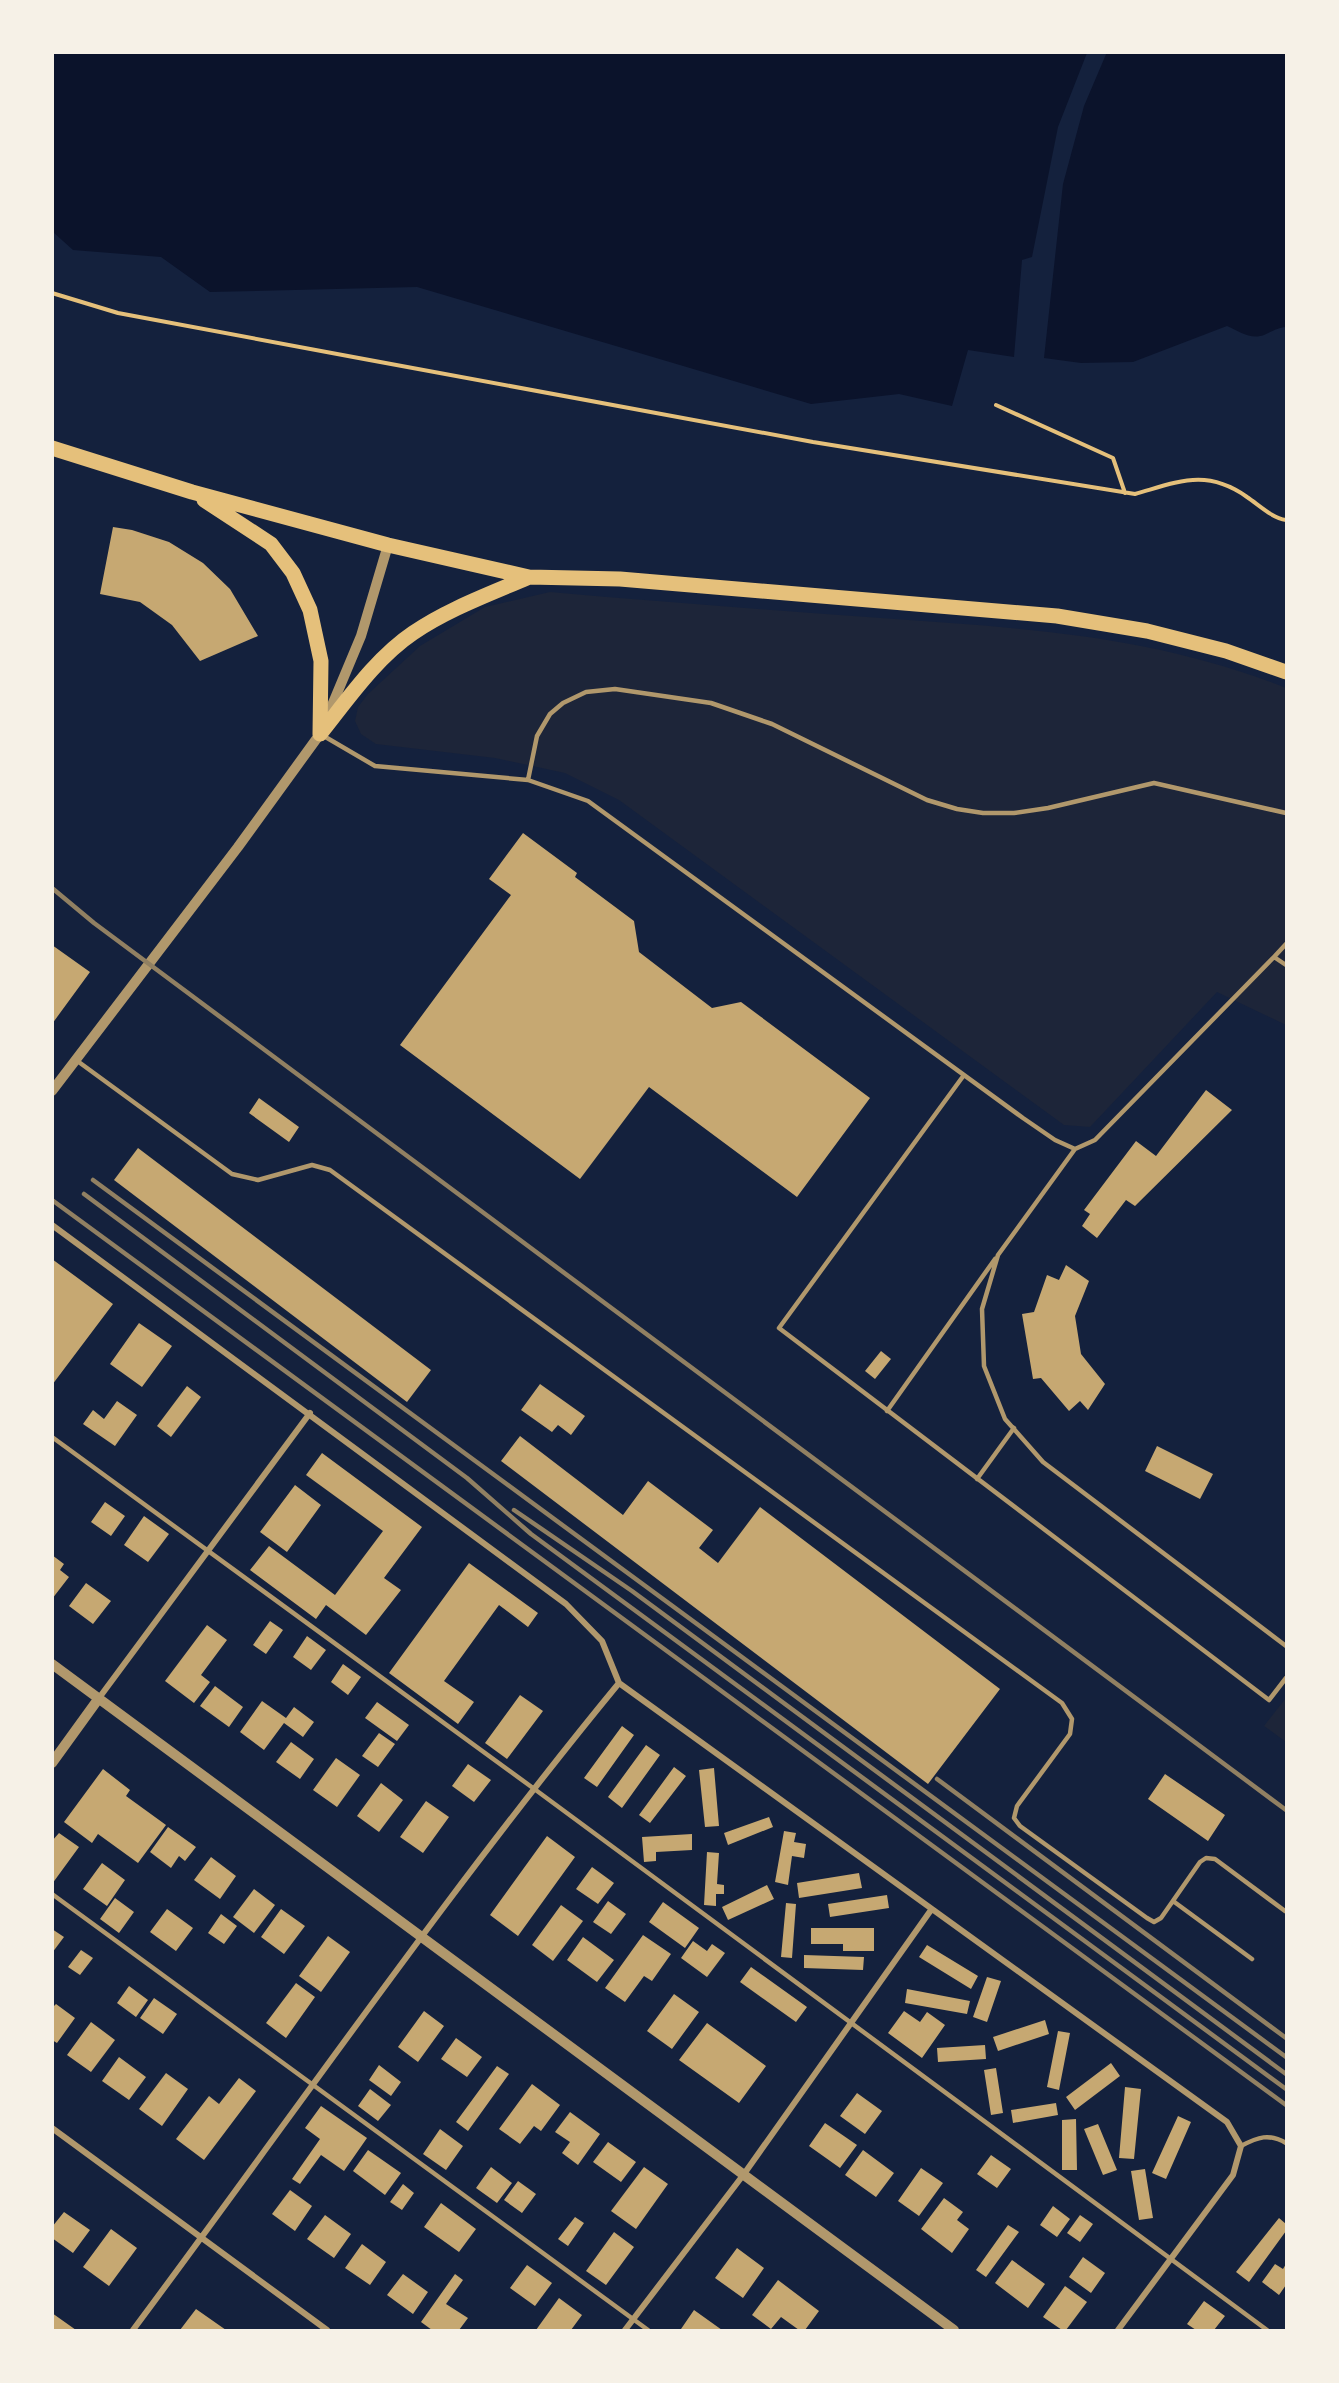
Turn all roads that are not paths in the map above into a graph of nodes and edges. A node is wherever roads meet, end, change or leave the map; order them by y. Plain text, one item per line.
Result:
1 (52, 448) edge
2 (192, 492) junction
3 (388, 544) junction
4 (529, 577) junction
5 (1287, 672) edge
6 (320, 734) junction
7 (528, 780) junction
8 (1287, 813) edge
9 (1287, 944) edge
10 (1274, 957) junction
11 (1287, 965) edge
12 (76, 1060) junction
13 (964, 1075) junction
14 (52, 1091) edge
15 (1075, 1149) junction
16 (52, 1225) edge
17 (998, 1255) junction
18 (887, 1411) junction
19 (310, 1413) junction
20 (1014, 1428) junction
21 (52, 1437) edge
22 (977, 1479) junction
23 (207, 1551) junction
24 (1287, 1647) edge
25 (52, 1664) edge
26 (1287, 1678) edge
27 (618, 1683) junction
28 (99, 1698) junction
29 (52, 1763) edge
30 (533, 1788) junction
31 (52, 1894) edge
32 (1173, 1900) junction
33 (931, 1910) junction
34 (1286, 1911) edge
35 (420, 1936) junction
36 (1252, 1959) dead end
37 (850, 2024) junction
38 (312, 2086) junction
39 (52, 2128) edge
40 (1287, 2143) edge
41 (1241, 2146) junction
42 (744, 2175) junction
43 (201, 2239) junction
44 (1169, 2258) junction
45 (633, 2320) junction
46 (133, 2331) edge
47 (327, 2331) edge
48 (625, 2331) edge
49 (648, 2331) edge
50 (954, 2331) edge
51 (1118, 2331) edge
52 (1267, 2331) edge

1 - 2 main road
2 - 3 main road
2 - 6 main road
3 - 4 main road
3 - 6 street
4 - 5 main road
4 - 6 main road
6 - 7 lane
6 - 12 street
7 - 8 lane
7 - 13 lane
9 - 10 lane
10 - 11 lane
10 - 15 lane
12 - 14 street
12 - 32 lane
13 - 15 lane
13 - 18 lane
15 - 17 lane
16 - 19 street
17 - 18 lane
17 - 20 lane
18 - 22 lane
19 - 23 street
19 - 27 street
20 - 22 lane
20 - 24 lane
21 - 23 lane
22 - 26 lane
23 - 28 street
23 - 30 lane
25 - 28 street
27 - 30 street
27 - 33 street
28 - 29 street
28 - 35 street
30 - 35 street
30 - 37 lane
31 - 38 lane
32 - 34 lane
32 - 36 lane
33 - 37 street
33 - 41 street
35 - 38 street
35 - 42 street
37 - 42 street
37 - 44 lane
38 - 43 street
38 - 45 lane
39 - 43 street
40 - 41 lane
41 - 44 street
42 - 45 street
42 - 50 street
43 - 46 street
43 - 47 street
44 - 51 street
44 - 52 lane
45 - 48 street
45 - 49 lane

